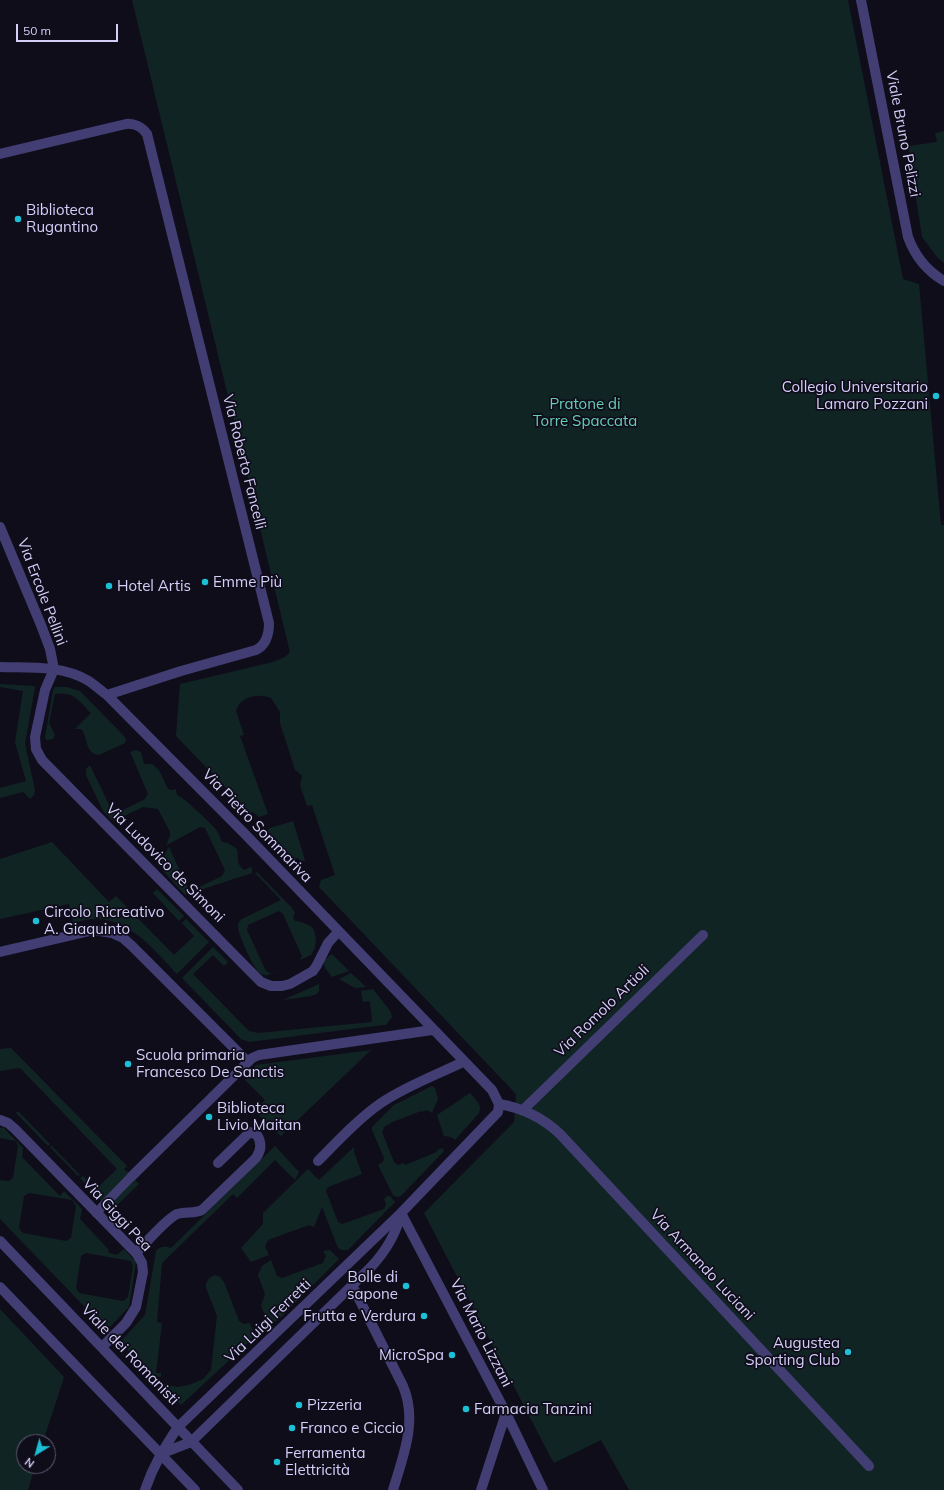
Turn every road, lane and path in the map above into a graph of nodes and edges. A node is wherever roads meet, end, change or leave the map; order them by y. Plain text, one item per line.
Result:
1 (862, 0) edge
2 (0, 154) edge
3 (944, 281) edge
4 (0, 527) edge
5 (0, 667) edge
6 (54, 669) junction
7 (107, 695) junction
8 (338, 932) junction
9 (703, 935) dead end
10 (0, 952) edge
11 (432, 1030) junction
12 (248, 1062) junction
13 (463, 1062) junction
14 (500, 1104) junction
15 (523, 1110) junction
16 (0, 1120) edge
17 (318, 1161) dead end
18 (218, 1163) dead end
19 (132, 1176) joint
20 (96, 1212) junction
21 (402, 1213) junction
22 (0, 1241) edge
23 (136, 1253) junction
24 (352, 1285) junction
25 (0, 1287) edge
26 (102, 1347) junction
27 (506, 1413) junction
28 (178, 1427) junction
29 (191, 1442) junction
30 (160, 1454) junction
31 (869, 1466) dead end
32 (145, 1490) edge
33 (194, 1490) edge
34 (238, 1490) edge
35 (393, 1490) edge
36 (481, 1490) edge
37 (543, 1490) edge

1 - 3 street, Viale Bruno Pelizzi
2 - 7 street, Via Roberto Fancelli
4 - 6 street, Via Ercole Pellini
5 - 6 street, Via Pietro Sommariva
6 - 7 street, Via Pietro Sommariva
6 - 8 street, Via Ludovico de Simoni
7 - 8 street, Via Pietro Sommariva
8 - 11 street, Via Pietro Sommariva
9 - 15 street, Via Romolo Artioli
10 - 12 street
11 - 12 street
11 - 13 street, Via Pietro Sommariva
12 - 19 street
13 - 14 street, Via Pietro Sommariva
13 - 17 street
14 - 15 street, Via Armando Luciani
14 - 21 street, Via Luigi Ferretti
15 - 31 street, Via Armando Luciani
16 - 20 street, Via Giggi Pea
18 - 23 street
19 - 20 street
20 - 23 street, Via Giggi Pea
21 - 24 street, Via Luigi Ferretti
21 - 27 street, Via Mario Lizzani
21 - 28 street, Via Luigi Ferretti
22 - 26 street, Viale dei Romanisti
23 - 26 street, Via Giggi Pea
24 - 29 street, Via Luigi Ferretti
24 - 35 street
25 - 30 street
26 - 28 street, Viale dei Romanisti
27 - 36 street
27 - 37 street, Via Mario Lizzani
28 - 29 street, Viale dei Romanisti
28 - 30 street, Via Luigi Ferretti
29 - 30 street
29 - 34 street, Viale dei Romanisti
30 - 32 street, Via Luigi Ferretti
30 - 33 street

